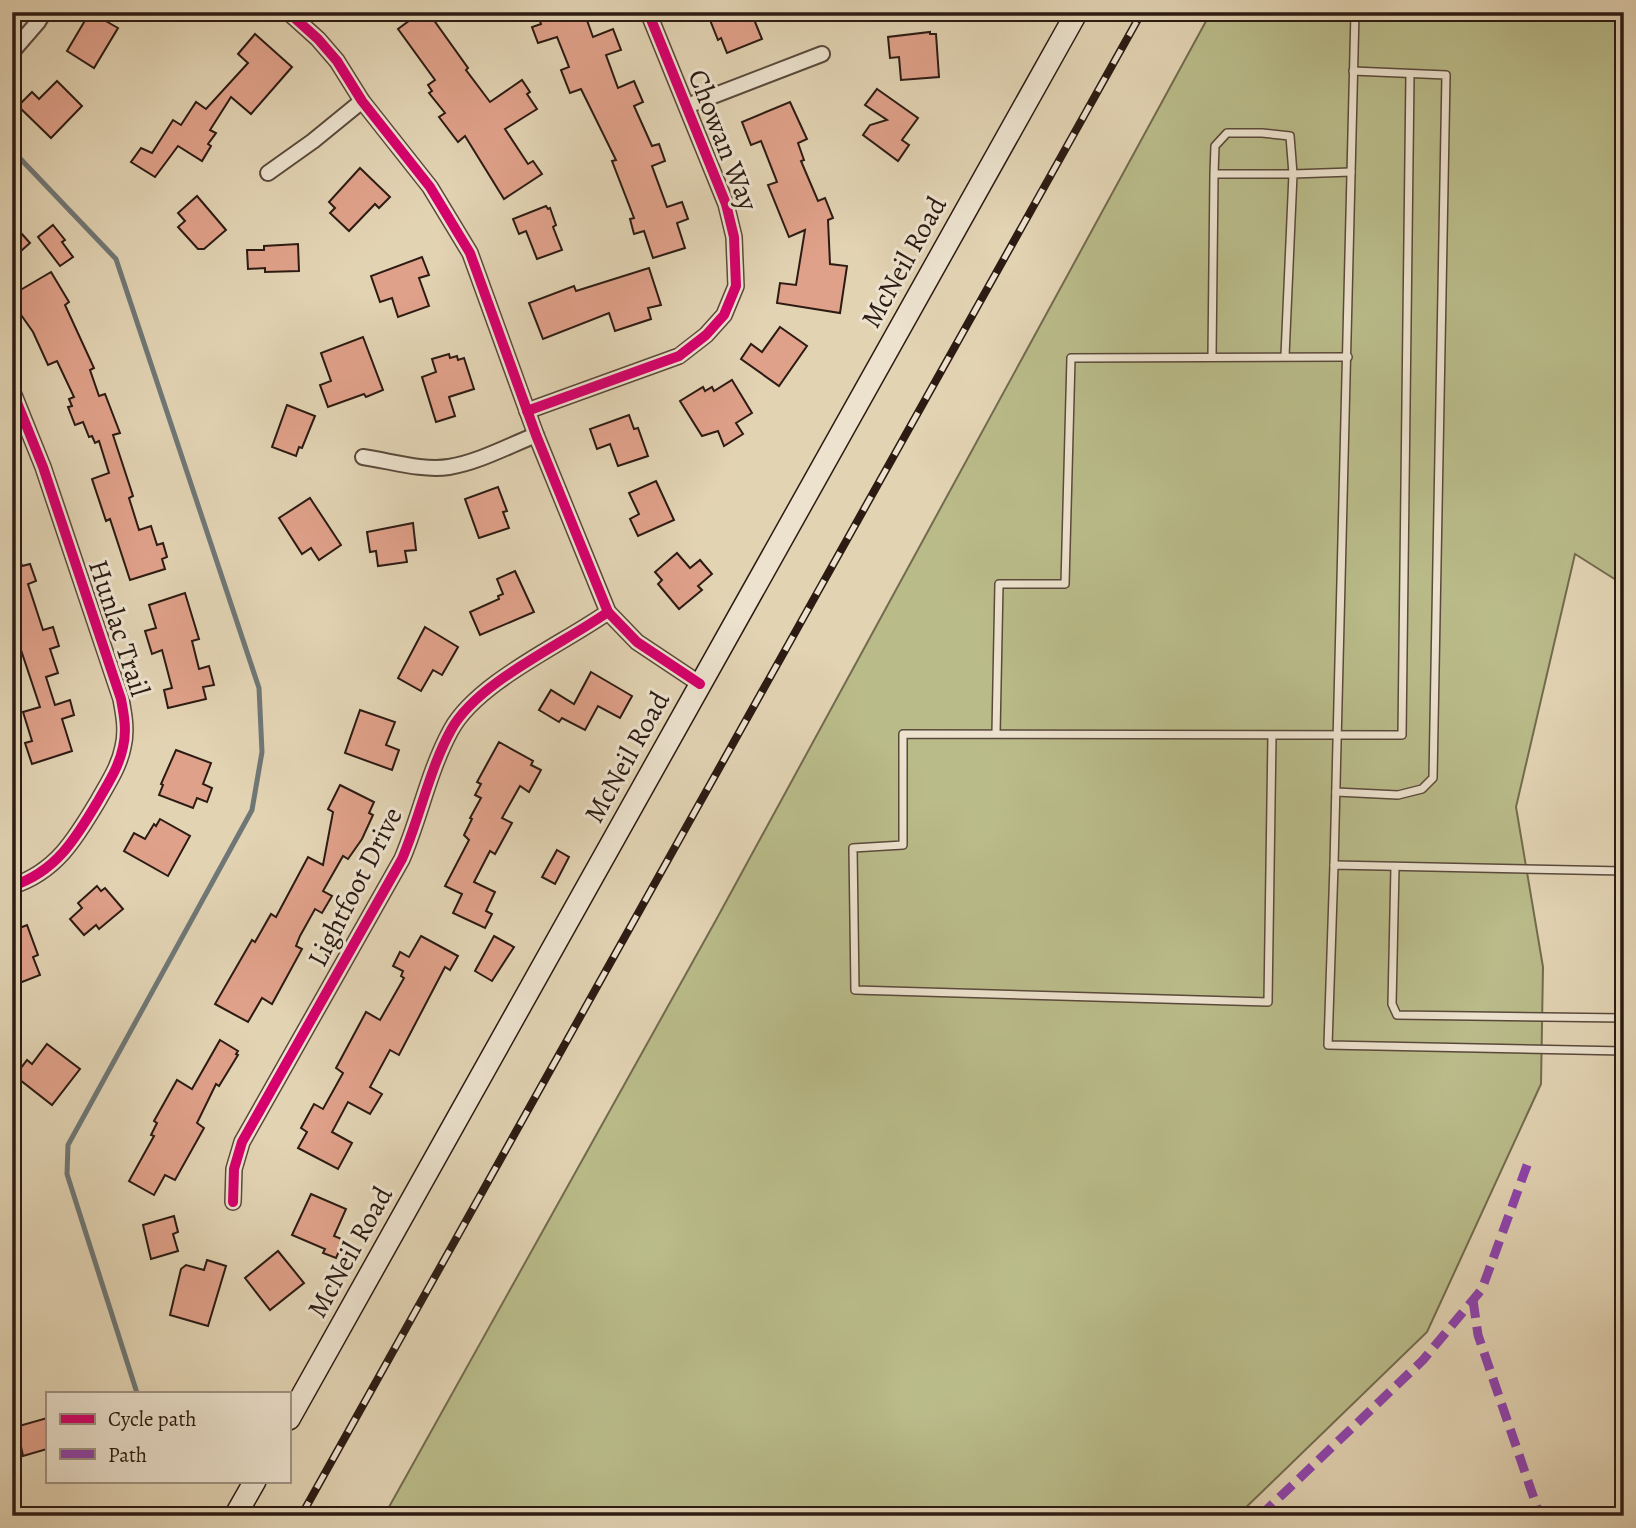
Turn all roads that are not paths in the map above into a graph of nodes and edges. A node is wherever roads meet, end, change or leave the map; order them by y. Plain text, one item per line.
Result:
1 (44, 12) edge
2 (288, 12) edge
3 (648, 12) edge
4 (1077, 12) edge
5 (1355, 12) edge
6 (12, 52) edge
7 (822, 54) dead end
8 (1353, 71) junction
9 (1410, 74) junction
10 (362, 101) junction
11 (687, 106) junction
12 (1351, 172) junction
13 (268, 173) dead end
14 (1214, 174) junction
15 (1293, 174) junction
16 (1212, 356) junction
17 (1285, 356) junction
18 (1348, 357) junction
19 (12, 390) edge
20 (527, 411) junction
21 (536, 435) junction
22 (363, 457) dead end
23 (608, 612) junction
24 (700, 684) junction
25 (996, 733) junction
26 (1272, 735) junction
27 (1337, 736) junction
28 (1336, 792) junction
29 (1334, 865) junction
30 (1395, 867) junction
31 (1624, 871) edge
32 (12, 886) edge
33 (1624, 1017) edge
34 (1624, 1051) edge
35 (233, 1202) dead end
36 (290, 1417) edge
37 (254, 1482) edge
38 (235, 1516) edge

1 - 6 street
2 - 10 street
3 - 11 street, Chowan Way
4 - 24 main road, McNeil Road
5 - 8 lane
7 - 11 street
8 - 9 lane
8 - 12 lane
9 - 27 lane
9 - 28 lane
10 - 13 street
10 - 20 street
11 - 20 street, Chowan Way
12 - 15 lane
12 - 18 lane
14 - 15 lane
14 - 15 lane
14 - 16 lane
15 - 17 lane
16 - 17 lane
16 - 25 lane
17 - 18 lane
18 - 27 lane
19 - 32 street, Hunlac Trail
20 - 21 street
21 - 22 street
21 - 23 street
23 - 24 street
23 - 35 street, Lightfoot Drive
24 - 36 main road, McNeil Road
25 - 26 lane
25 - 26 lane
26 - 27 lane
27 - 28 lane
28 - 29 lane
29 - 30 lane
29 - 34 lane
30 - 31 lane
30 - 33 lane
37 - 38 main road

